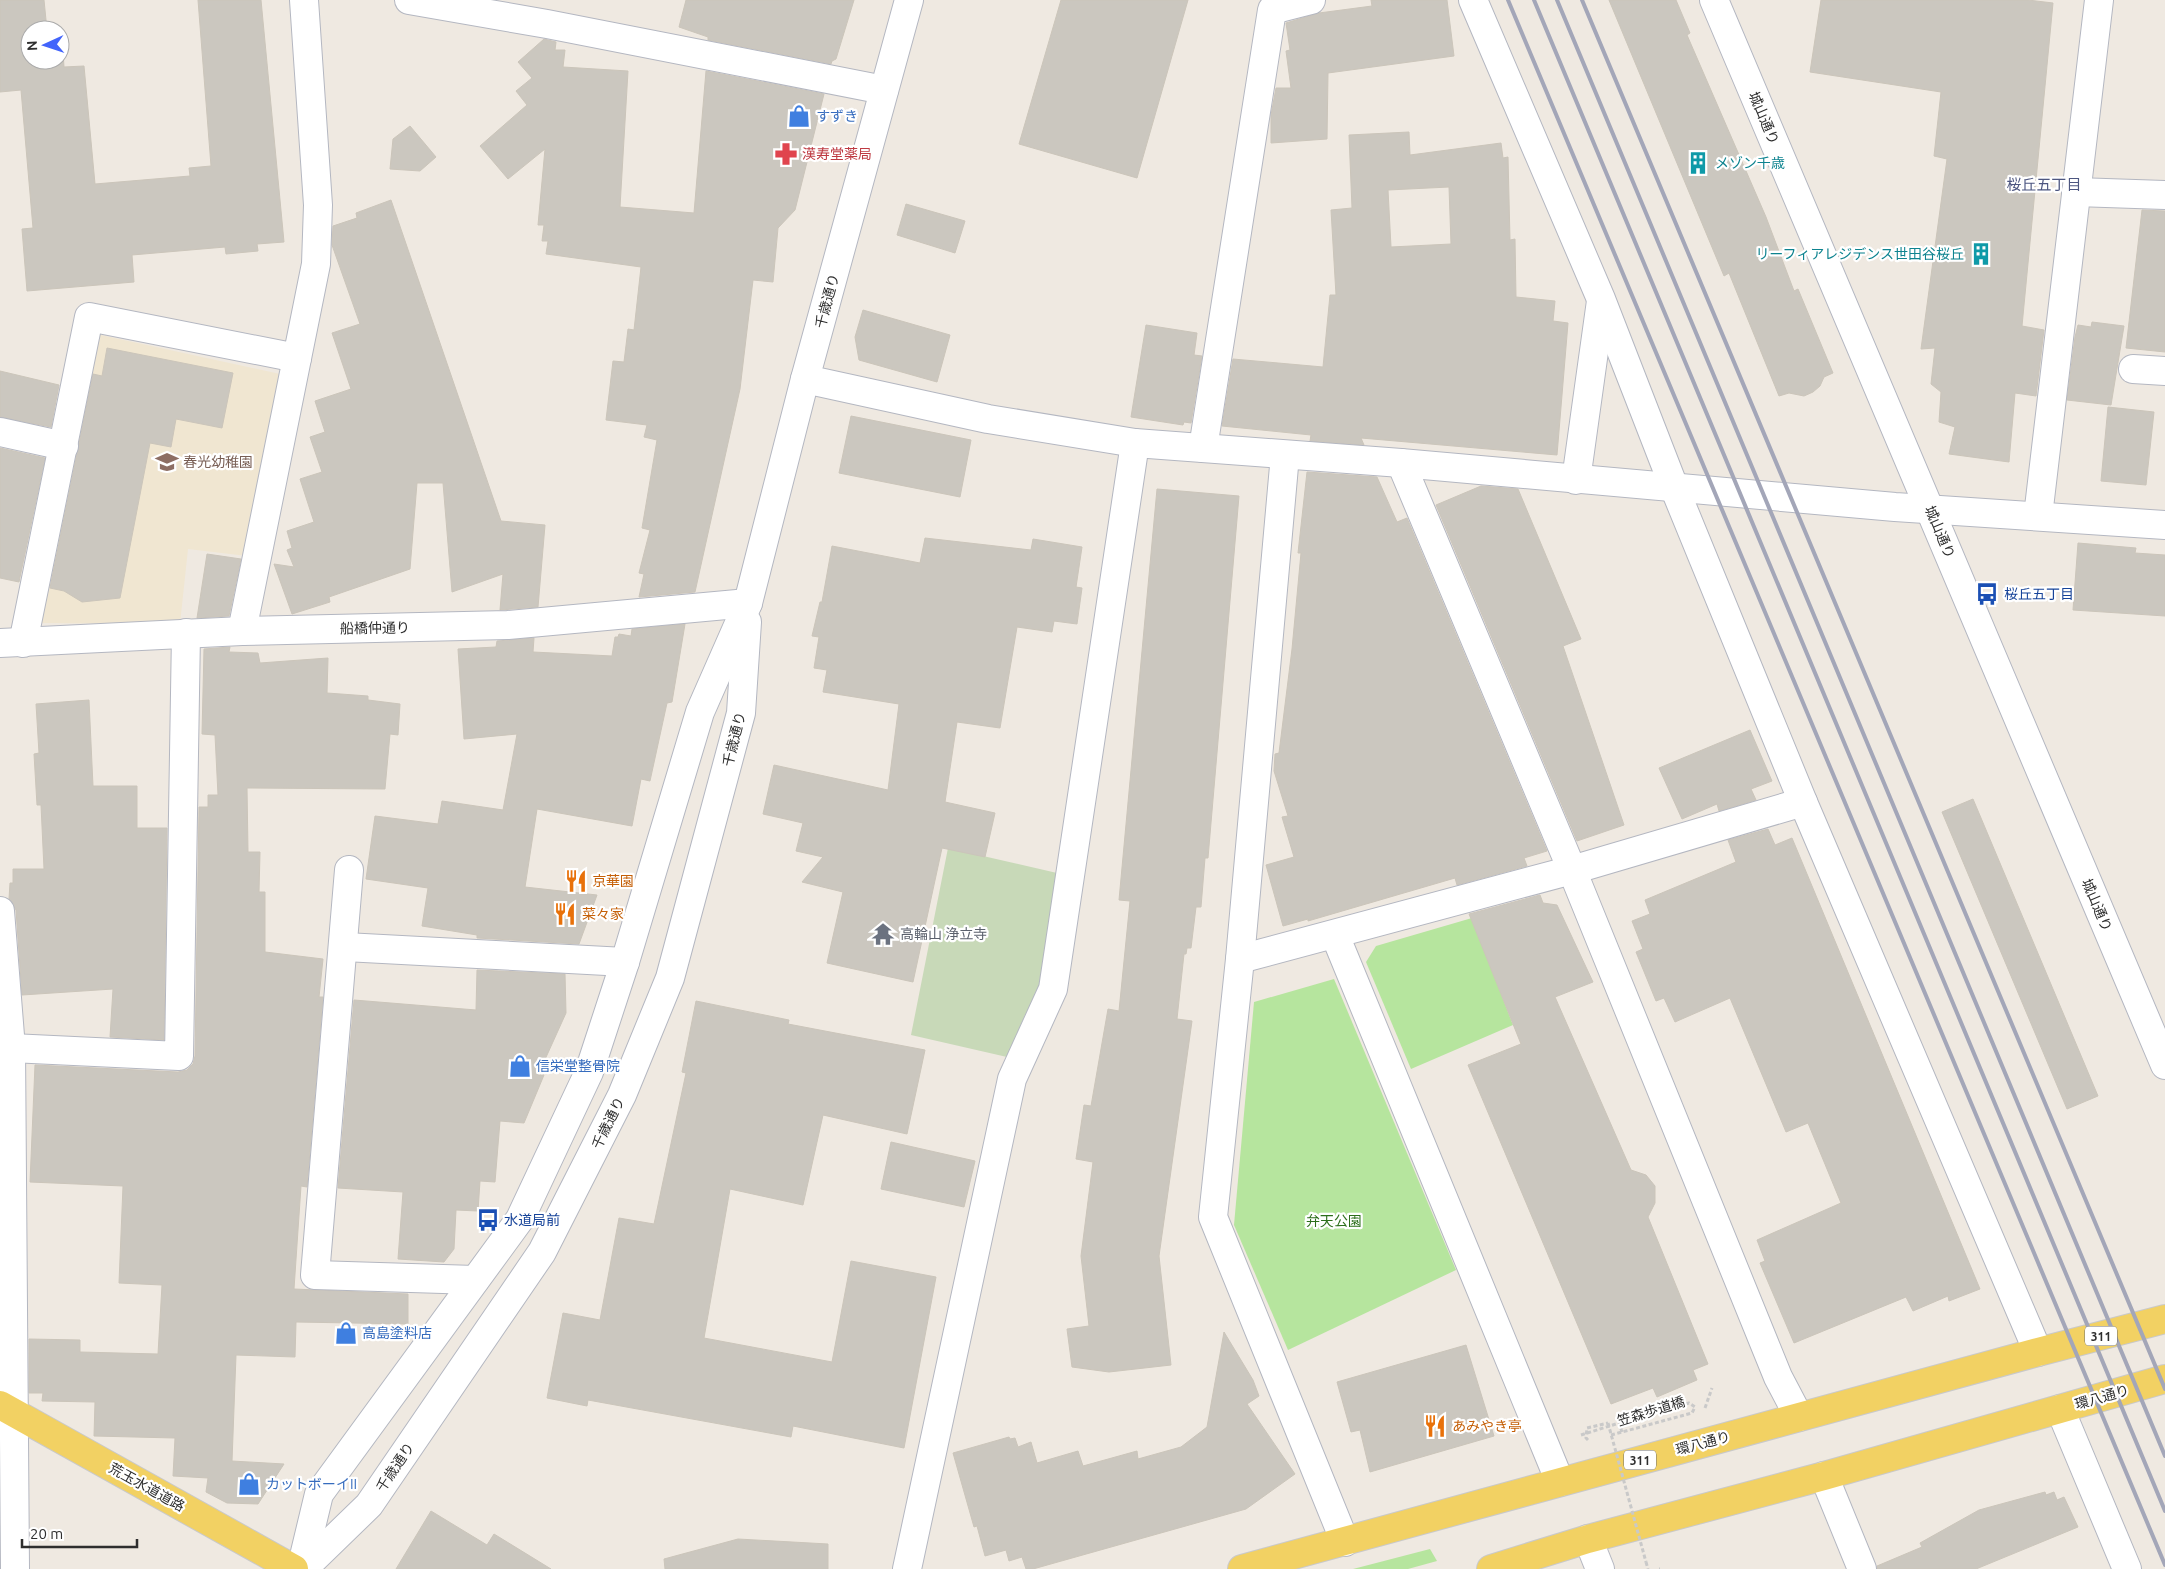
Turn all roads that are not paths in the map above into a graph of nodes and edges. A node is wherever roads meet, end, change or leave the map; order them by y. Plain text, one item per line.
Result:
1 (304, 0) edge
2 (409, 0) edge
3 (909, 0) edge
4 (1311, 0) edge
5 (1473, 0) edge
6 (1714, 0) edge
7 (2099, 0) edge
8 (884, 90) junction
9 (2076, 192) junction
10 (2165, 195) edge
11 (1601, 299) junction
12 (297, 358) junction
13 (2134, 369) dead end
14 (2165, 371) edge
15 (805, 379) junction
16 (0, 432) edge
17 (1135, 443) junction
18 (64, 446) junction
19 (1204, 448) junction
20 (1285, 455) junction
21 (1401, 463) junction
22 (1576, 480) junction
23 (1674, 487) junction
24 (1930, 509) junction
25 (2038, 516) junction
26 (2165, 525) edge
27 (748, 603) junction
28 (242, 631) junction
29 (186, 633) junction
30 (12, 643) edge
31 (1804, 802) junction
32 (349, 870) dead end
33 (1572, 870) junction
34 (0, 912) edge
35 (1335, 935) junction
36 (345, 947) junction
37 (1240, 959) junction
38 (625, 962) junction
39 (11, 1048) junction
40 (2165, 1065) edge
41 (475, 1280) junction
42 (2165, 1319) edge
43 (2038, 1352) junction
44 (2165, 1380) edge
45 (7, 1409) edge
46 (2060, 1409) junction
47 (1799, 1417) junction
48 (1824, 1476) junction
49 (1560, 1482) junction
50 (7, 1510) edge
51 (1588, 1539) junction
52 (1345, 1542) junction
53 (15, 1569) edge
54 (294, 1569) edge
55 (302, 1569) edge
56 (907, 1569) edge
57 (1242, 1569) edge
58 (1491, 1569) edge
59 (1600, 1569) edge
60 (1862, 1569) edge
61 (2127, 1569) edge

1 - 12 street
2 - 8 street
3 - 8 street, 千歳通り
4 - 19 street
5 - 11 street
6 - 24 street, 城山通り
7 - 9 street
8 - 15 street, 千歳通り
9 - 10 street
9 - 25 street
11 - 22 street
11 - 23 street
12 - 18 street
12 - 28 street
13 - 14 street
15 - 17 street
15 - 27 street, 千歳通り
16 - 18 street
17 - 19 street
17 - 56 street
18 - 30 street
19 - 20 street
20 - 21 street
20 - 37 street
21 - 22 street
21 - 33 street
22 - 23 street
23 - 24 street
23 - 31 street
24 - 25 street
24 - 40 street, 城山通り
25 - 26 street
27 - 28 street, 船橋仲通り
27 - 38 street, 千歳通り
27 - 55 street, 千歳通り
28 - 29 street, 船橋仲通り
29 - 30 street, 船橋仲通り
29 - 39 street
31 - 33 street
31 - 43 street
32 - 36 street
33 - 35 street
33 - 47 street
34 - 39 street
35 - 37 street
35 - 49 street
36 - 38 street
36 - 41 street
37 - 52 street
38 - 41 street, 千歳通り
39 - 45 street
41 - 55 street, 千歳通り
42 - 43 main road, 環八通り / 311
43 - 47 main road, 環八通り / 311
44 - 46 main road, 環八通り
45 - 50 street
45 - 54 main road, 荒玉水道道路
46 - 48 main road, 環八通り
46 - 61 street
47 - 49 main road, 環八通り / 311
48 - 51 main road, 環八通り
48 - 60 street
49 - 52 main road, 環八通り / 311
50 - 53 street
51 - 58 main road, 環八通り
51 - 59 street
52 - 57 main road, 環八通り / 311

